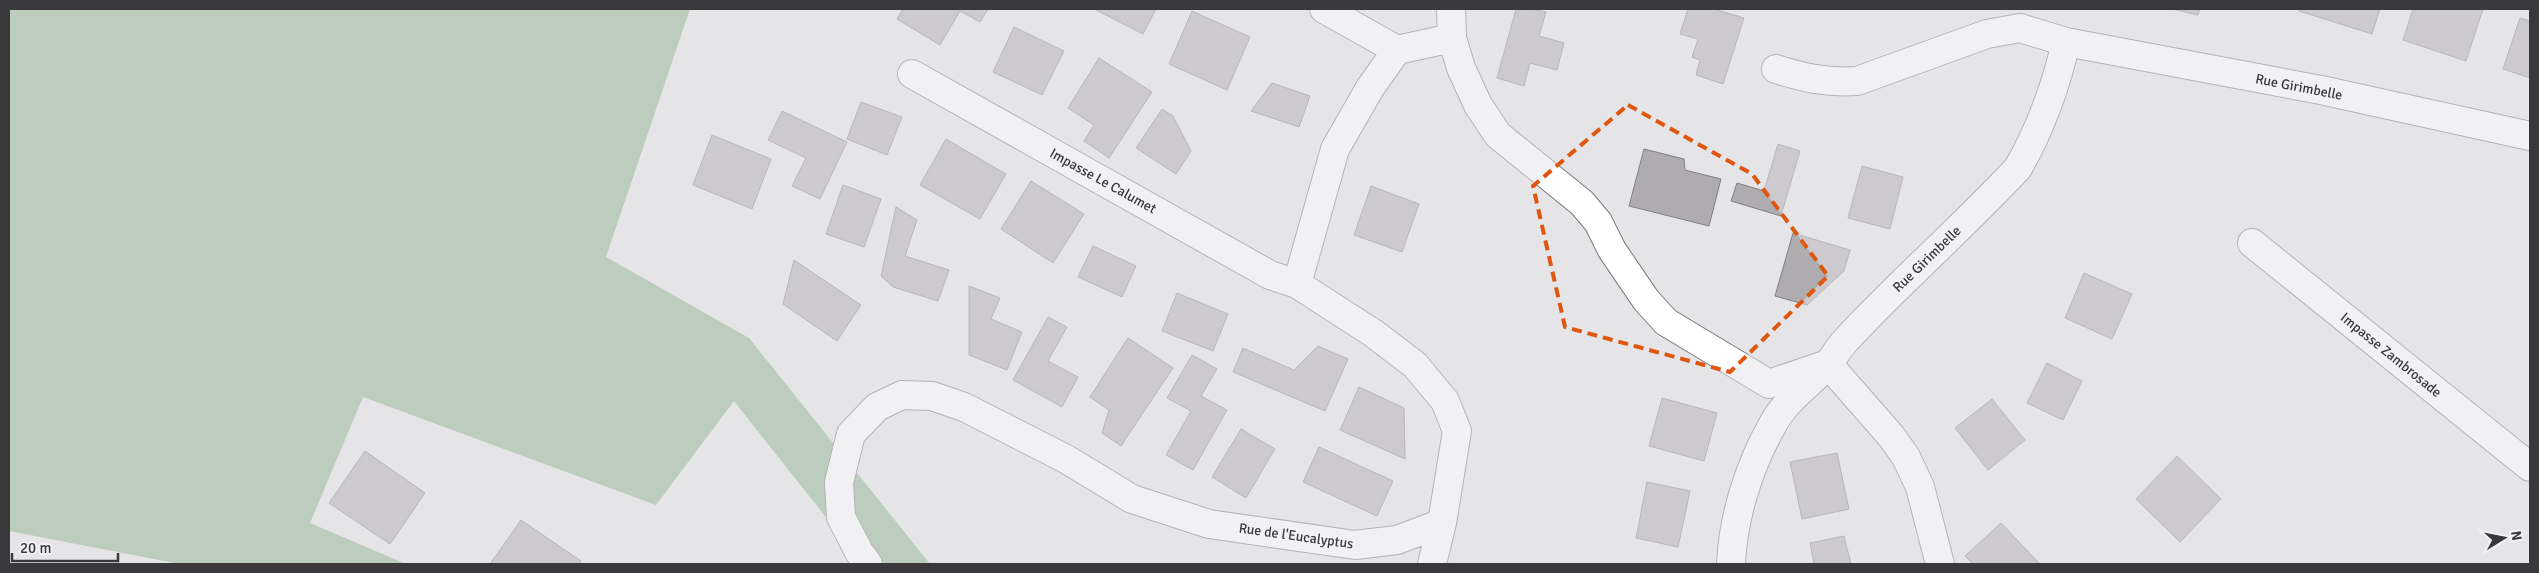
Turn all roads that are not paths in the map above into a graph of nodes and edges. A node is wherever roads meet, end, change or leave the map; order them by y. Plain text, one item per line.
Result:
1 (1324, 9) edge
2 (1451, 9) edge
3 (1452, 38) junction
4 (2066, 42) junction
5 (1397, 50) junction
6 (1776, 69) dead end
7 (912, 74) dead end
8 (2530, 136) edge
9 (2252, 243) dead end
10 (1297, 284) junction
11 (1828, 364) junction
12 (2530, 467) edge
13 (1442, 523) junction
14 (868, 564) edge
15 (1432, 564) edge
16 (1731, 564) edge
17 (1940, 564) edge

1 - 5 street
2 - 3 street
3 - 5 street
3 - 11 street
4 - 6 street, Rue Girimbelle
4 - 8 street, Rue Girimbelle
4 - 11 street, Rue Girimbelle
5 - 10 street
7 - 10 street, Impasse Le Calumet
9 - 12 street, Impasse Zambrosade
10 - 13 street
11 - 16 street, Rue Girimbelle
11 - 17 street
13 - 14 street, Rue de l'Eucalyptus
13 - 15 street

